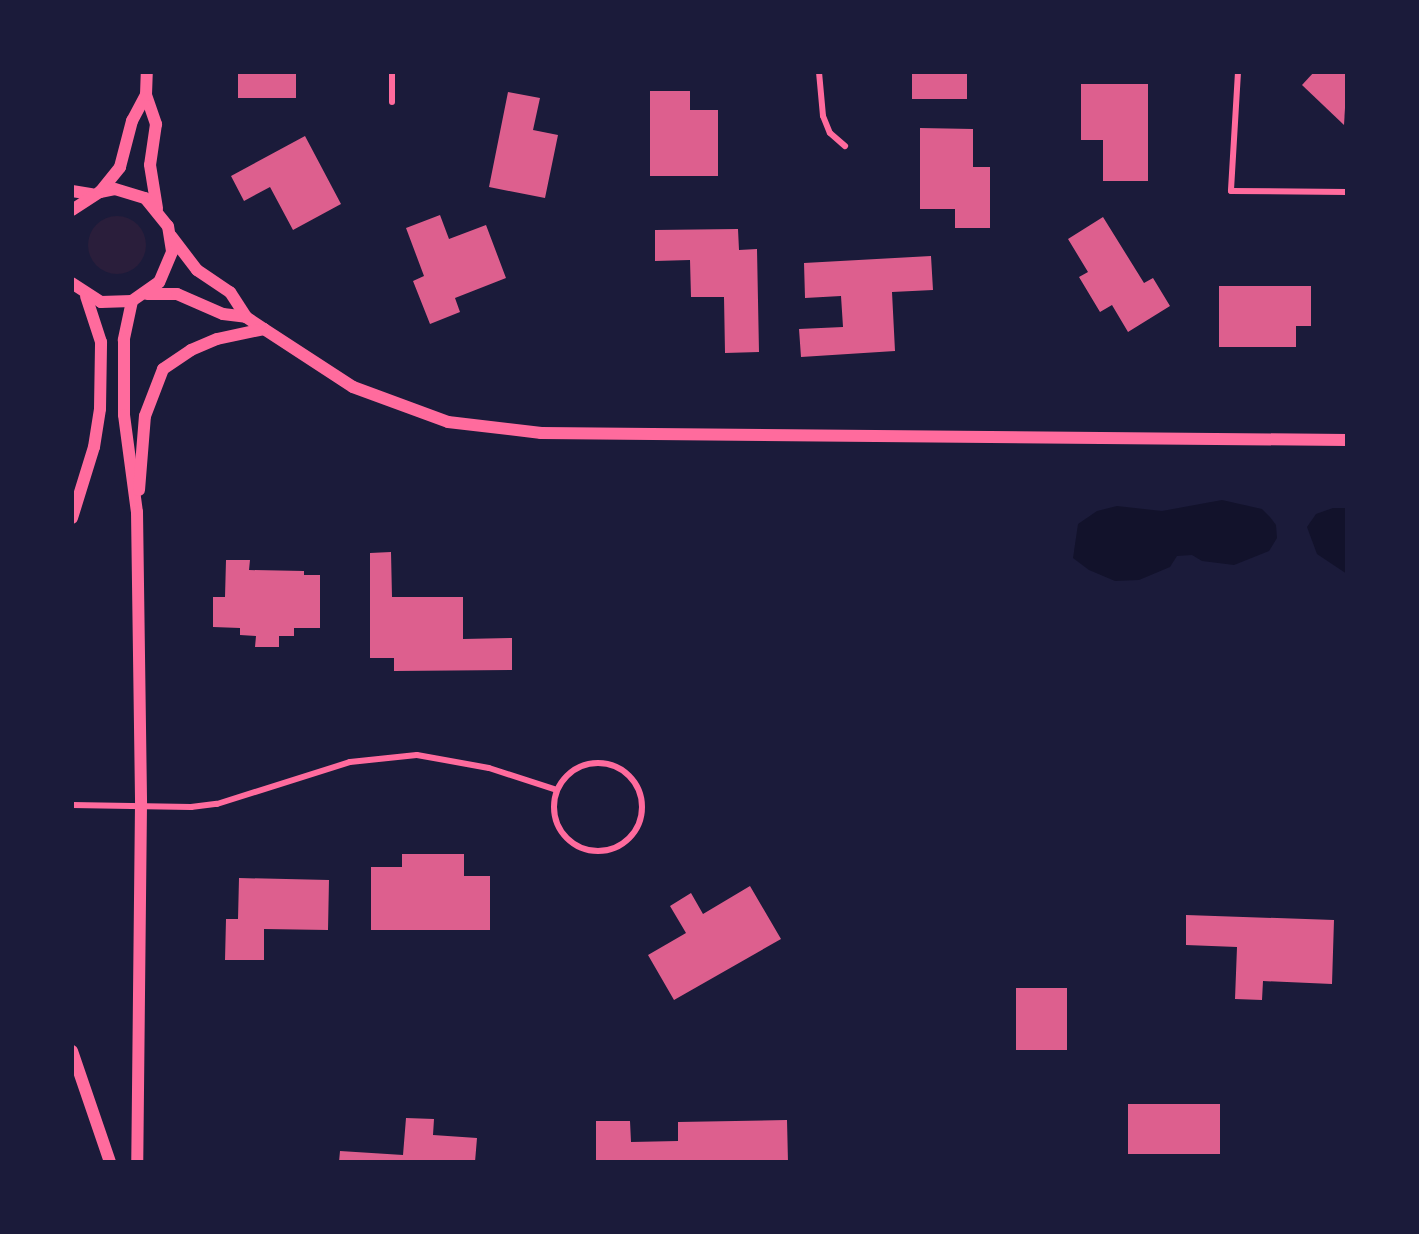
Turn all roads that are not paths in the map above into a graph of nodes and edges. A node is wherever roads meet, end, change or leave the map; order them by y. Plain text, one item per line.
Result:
1 (147, 72) edge
2 (392, 72) edge
3 (819, 72) edge
4 (1238, 72) edge
5 (146, 95) junction
6 (392, 102) dead end
7 (845, 146) dead end
8 (72, 191) edge
9 (1347, 192) edge
10 (96, 193) junction
11 (157, 208) junction
12 (72, 210) edge
13 (171, 236) junction
14 (72, 283) edge
15 (147, 294) junction
16 (86, 296) junction
17 (132, 301) junction
18 (246, 317) junction
19 (264, 329) junction
20 (1347, 440) edge
21 (136, 512) junction
22 (72, 518) edge
23 (557, 790) junction
24 (141, 804) junction
25 (72, 805) edge
26 (72, 1050) edge
27 (110, 1162) edge
28 (137, 1162) edge

1 - 5 main road
2 - 6 street
3 - 7 street
4 - 9 street
5 - 10 main road
5 - 11 main road
8 - 10 main road
10 - 11 main road
10 - 12 main road
11 - 13 main road
13 - 15 main road
13 - 18 main road
14 - 16 main road
15 - 17 main road
15 - 18 main road
16 - 17 main road
16 - 22 main road
17 - 21 main road
18 - 19 main road
19 - 20 main road
19 - 21 main road
21 - 24 main road
23 - 23 street
23 - 24 street
24 - 25 street
24 - 28 main road
26 - 27 main road

